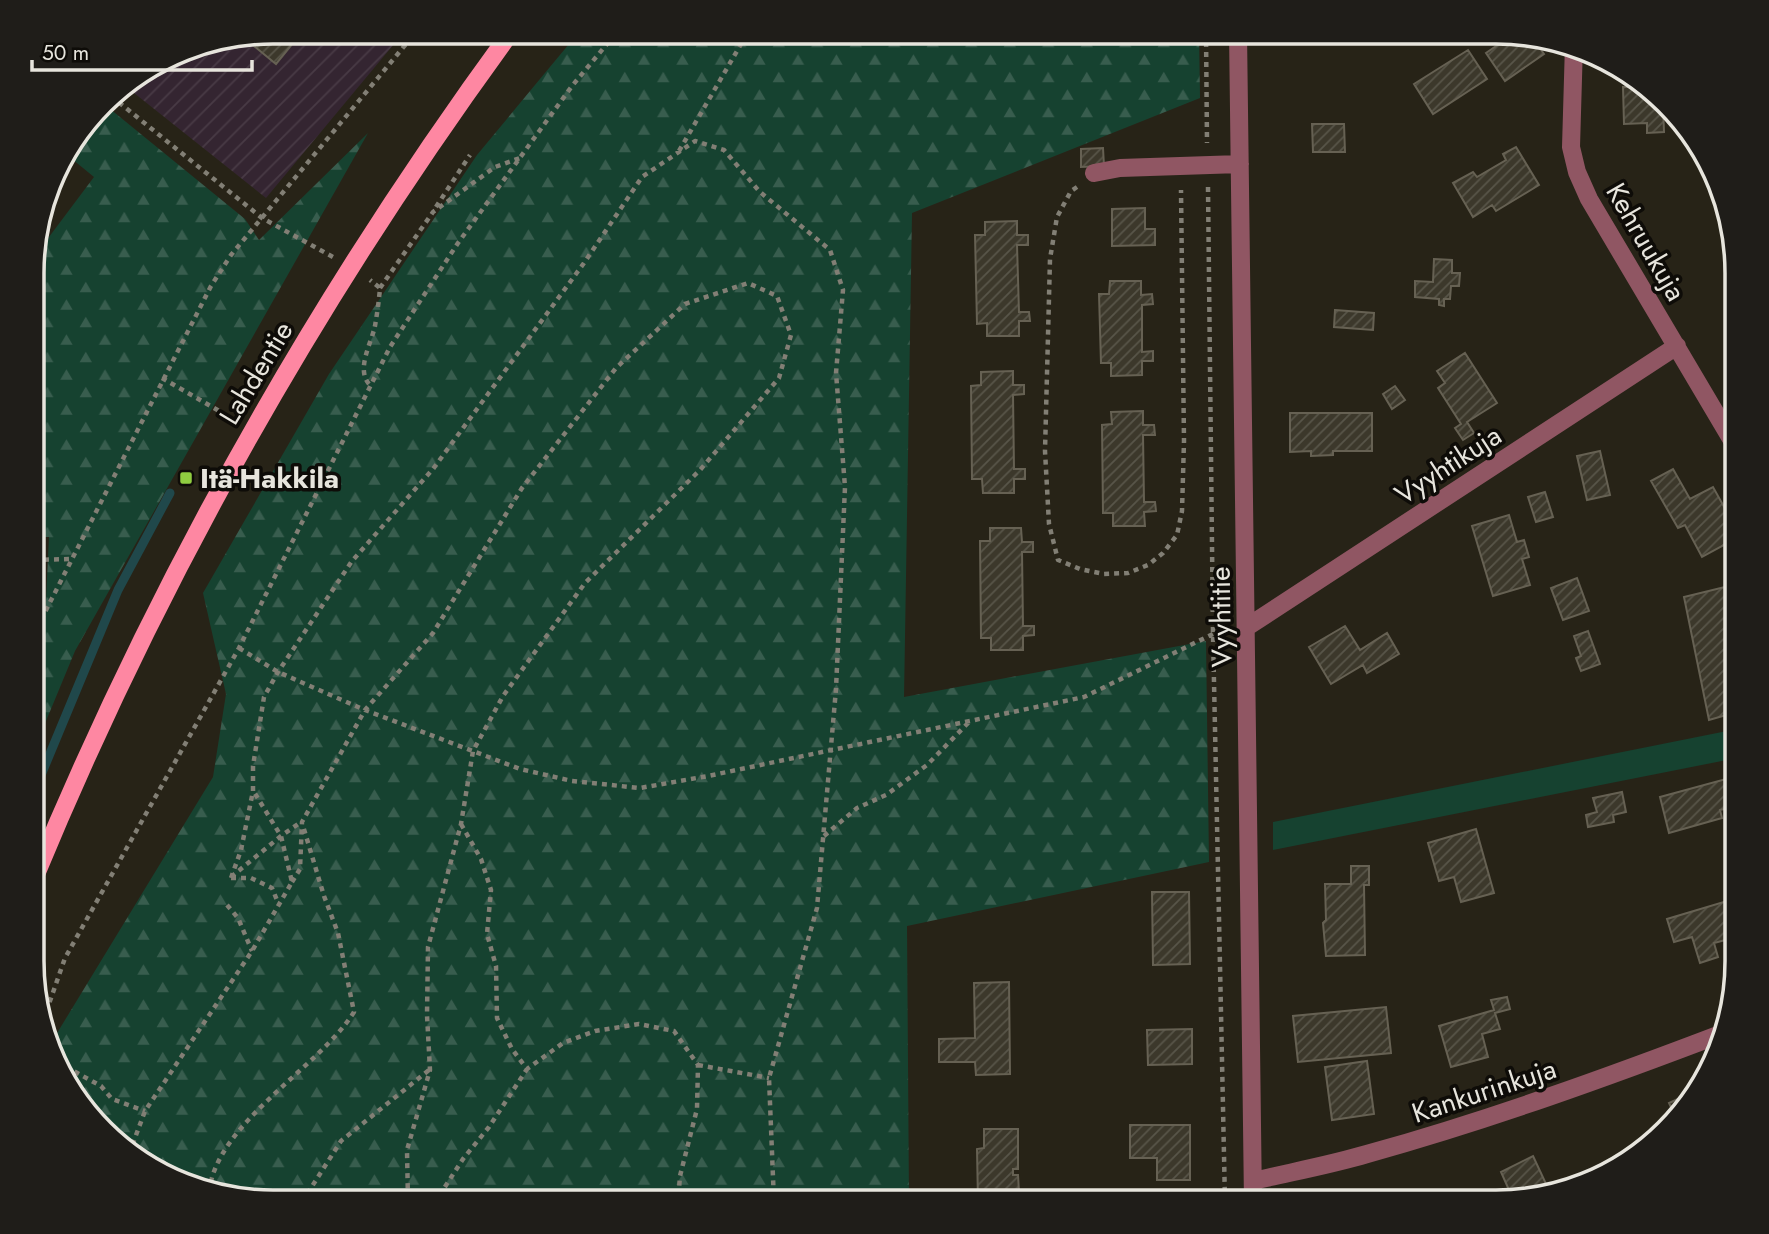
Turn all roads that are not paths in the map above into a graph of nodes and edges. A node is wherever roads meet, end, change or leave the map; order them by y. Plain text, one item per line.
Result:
1 (503, 44) edge
2 (1238, 44) edge
3 (1574, 58) edge
4 (1240, 164) junction
5 (1094, 173) road end
6 (1677, 346) junction
7 (1725, 428) edge
8 (1247, 627) junction
9 (44, 854) edge
10 (1712, 1037) edge
11 (1253, 1181) junction
12 (1253, 1190) edge

1 - 9 main road, Lahdentie
2 - 4 street, Vyyhtitie
3 - 6 street, Kehruukuja
4 - 5 street
4 - 8 street, Vyyhtitie
6 - 7 street, Kehruukuja
6 - 8 street, Vyyhtikuja
8 - 11 street, Vyyhtitie
10 - 11 street, Kankurinkuja
11 - 12 street, Vyyhtitie

